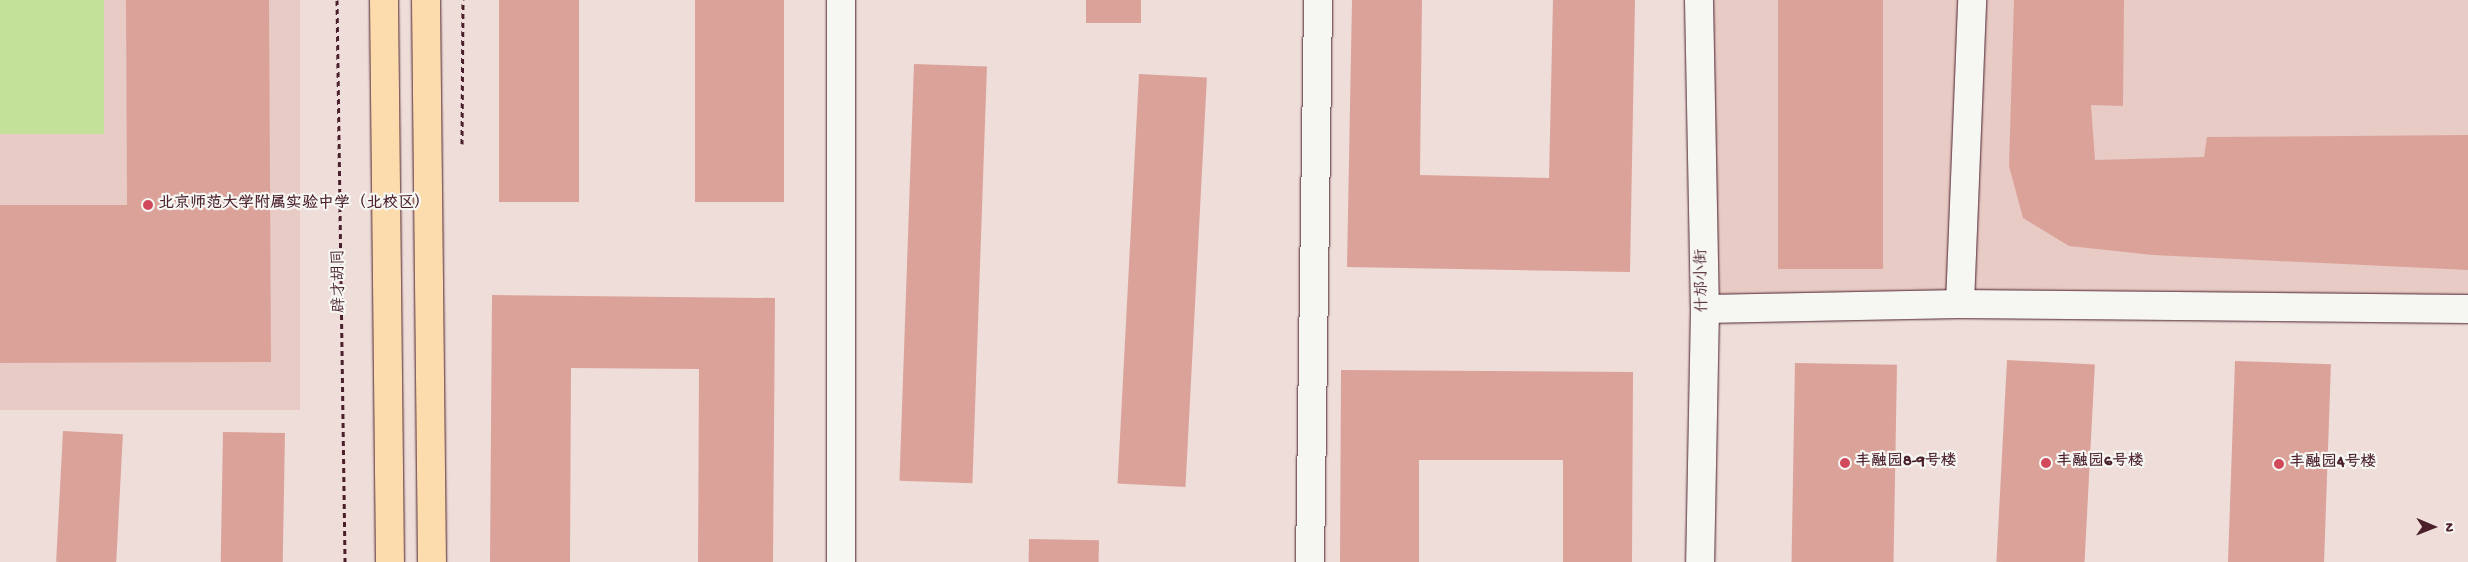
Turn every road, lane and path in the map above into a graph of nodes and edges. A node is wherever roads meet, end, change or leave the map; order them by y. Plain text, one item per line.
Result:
1 (337, 0) edge
2 (384, 0) edge
3 (426, 0) edge
4 (841, 0) edge
5 (1318, 0) edge
6 (1699, 0) edge
7 (1972, 0) edge
8 (1960, 304) junction
9 (1705, 309) junction
10 (2468, 309) edge
11 (345, 562) edge
12 (390, 562) edge
13 (432, 562) edge
14 (841, 562) edge
15 (1310, 562) edge
16 (1700, 562) edge

1 - 11 path, 辟才胡同
2 - 12 main road
3 - 13 main road
4 - 14 street
5 - 15 street
6 - 9 street, 什邡小街
7 - 8 street
8 - 9 street
8 - 10 street
9 - 16 street, 什邡小街

